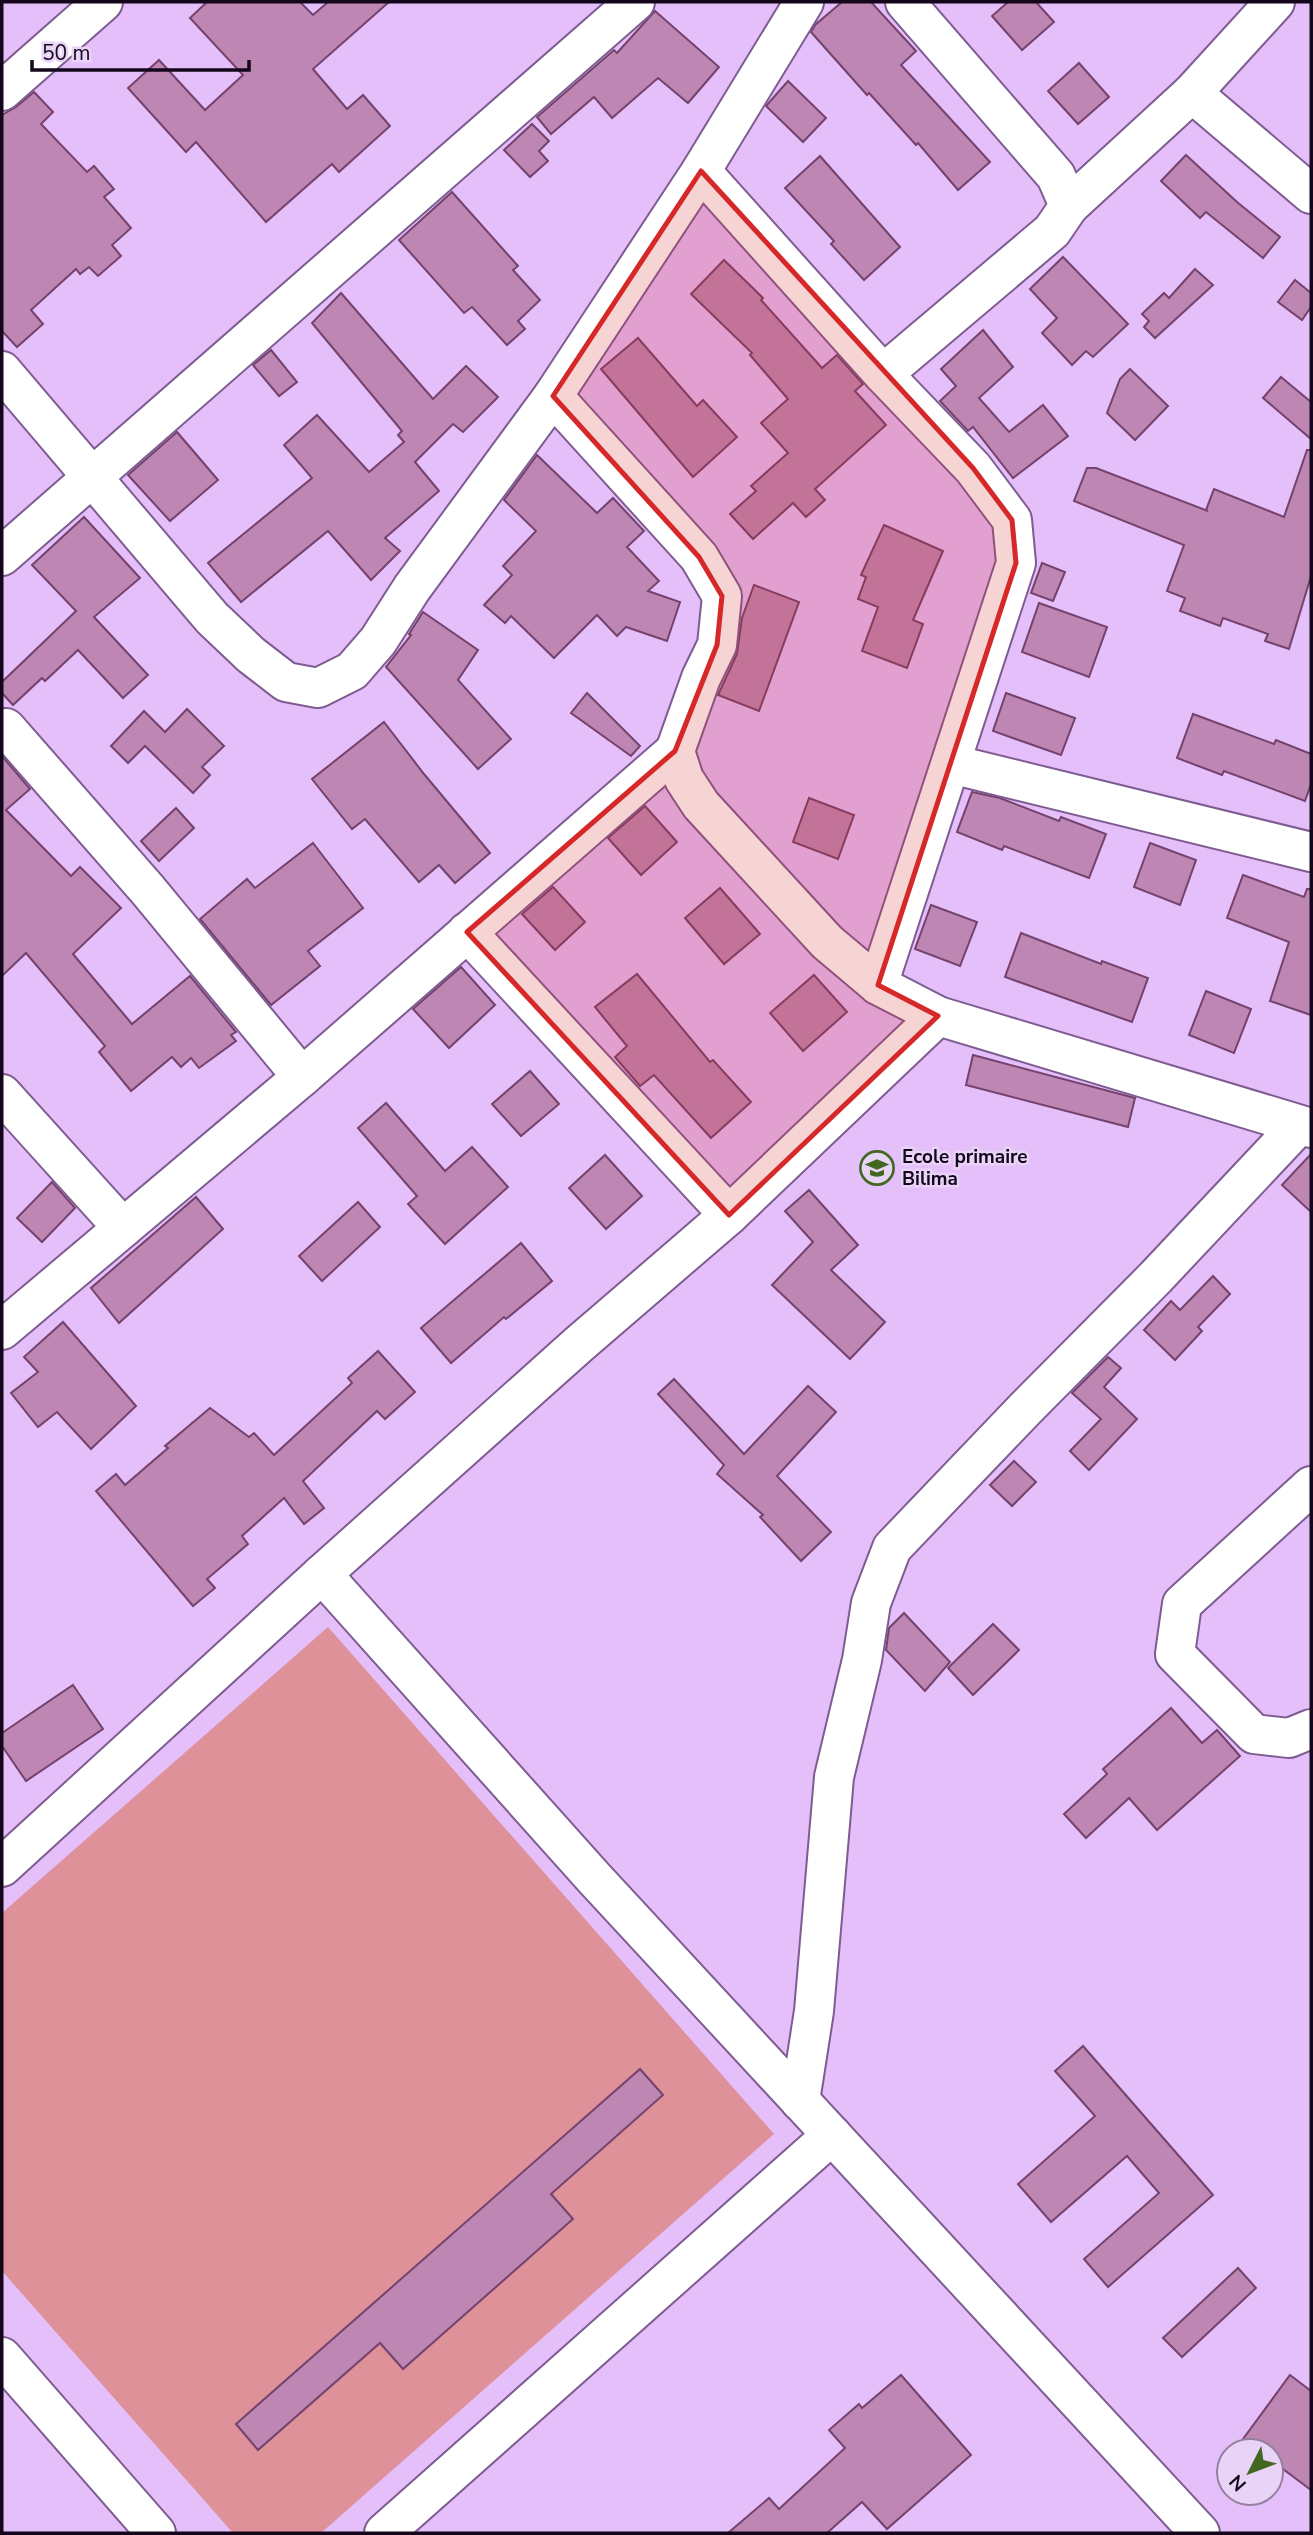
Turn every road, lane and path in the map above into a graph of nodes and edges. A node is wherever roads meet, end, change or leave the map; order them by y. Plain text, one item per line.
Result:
1 (103, 2) edge
2 (635, 2) edge
3 (804, 2) edge
4 (905, 2) edge
5 (1275, 2) edge
6 (2, 91) edge
7 (1192, 93) junction
8 (701, 171) junction
9 (1311, 194) edge
10 (1069, 206) junction
11 (2, 371) edge
12 (883, 374) junction
13 (553, 396) junction
14 (93, 477) junction
15 (2, 556) edge
16 (6, 728) dead end
17 (676, 751) junction
18 (951, 764) junction
19 (1311, 852) edge
20 (467, 932) junction
21 (878, 985) junction
22 (938, 1016) junction
23 (302, 1077) junction
24 (2, 1094) edge
25 (1305, 1127) edge
26 (729, 1215) junction
27 (123, 1228) junction
28 (2, 1330) edge
29 (1311, 1486) edge
30 (322, 1574) junction
31 (1311, 1729) edge
32 (2, 1867) edge
33 (800, 2101) junction
34 (832, 2135) junction
35 (2, 2357) edge
36 (1192, 2531) edge
37 (156, 2533) edge
38 (384, 2533) edge

1 - 6 street
2 - 14 street
3 - 8 street
4 - 10 street
5 - 7 street
7 - 9 street
7 - 10 street
8 - 12 street
8 - 13 street
10 - 12 street
11 - 14 street
12 - 18 street
13 - 14 street
13 - 17 street
14 - 15 street
16 - 23 street
17 - 20 street
17 - 21 street
18 - 19 street
18 - 21 street
20 - 23 street
20 - 26 street
21 - 22 street
22 - 25 street
22 - 26 street
23 - 27 street
24 - 27 street
25 - 33 street
26 - 30 street
27 - 28 street
29 - 31 street
30 - 32 street
30 - 33 street
33 - 34 street
34 - 36 street
34 - 38 street
35 - 37 street

